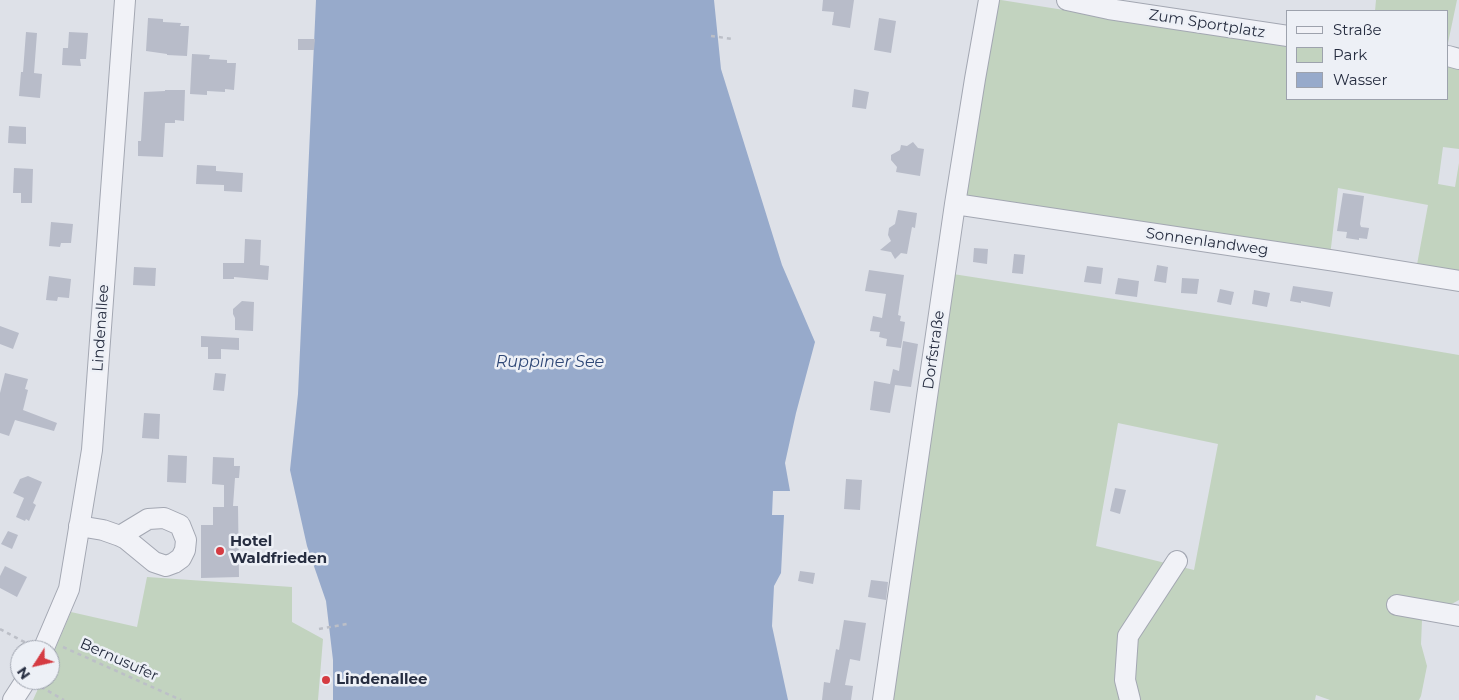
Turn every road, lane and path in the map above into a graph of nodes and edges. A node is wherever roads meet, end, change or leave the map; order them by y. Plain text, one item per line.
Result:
1 (125, 0) edge
2 (989, 0) edge
3 (1067, 0) edge
4 (711, 36) dead end
5 (1286, 36) edge
6 (732, 39) dead end
7 (955, 204) junction
8 (1459, 281) edge
9 (79, 526) junction
10 (120, 536) dead end
11 (1177, 561) dead end
12 (1397, 605) dead end
13 (1459, 616) edge
14 (347, 624) dead end
15 (0, 629) edge
16 (319, 629) dead end
17 (28, 640) edge
18 (43, 640) edge
19 (60, 653) edge
20 (25, 690) edge
21 (46, 690) edge
22 (13, 700) edge
23 (64, 700) edge
24 (181, 700) edge
25 (883, 700) edge
26 (1130, 700) edge

1 - 9 street, Lindenallee
2 - 7 street, Dorfstraße
3 - 5 street, Zum Sportplatz
4 - 6 path
7 - 8 street, Sonnenlandweg
7 - 25 street, Dorfstraße
9 - 10 street
9 - 18 street, Lindenallee
11 - 26 street
12 - 13 street
14 - 16 path
15 - 17 path, Bernusufer
19 - 24 path, Bernusufer
20 - 22 street
21 - 23 path

